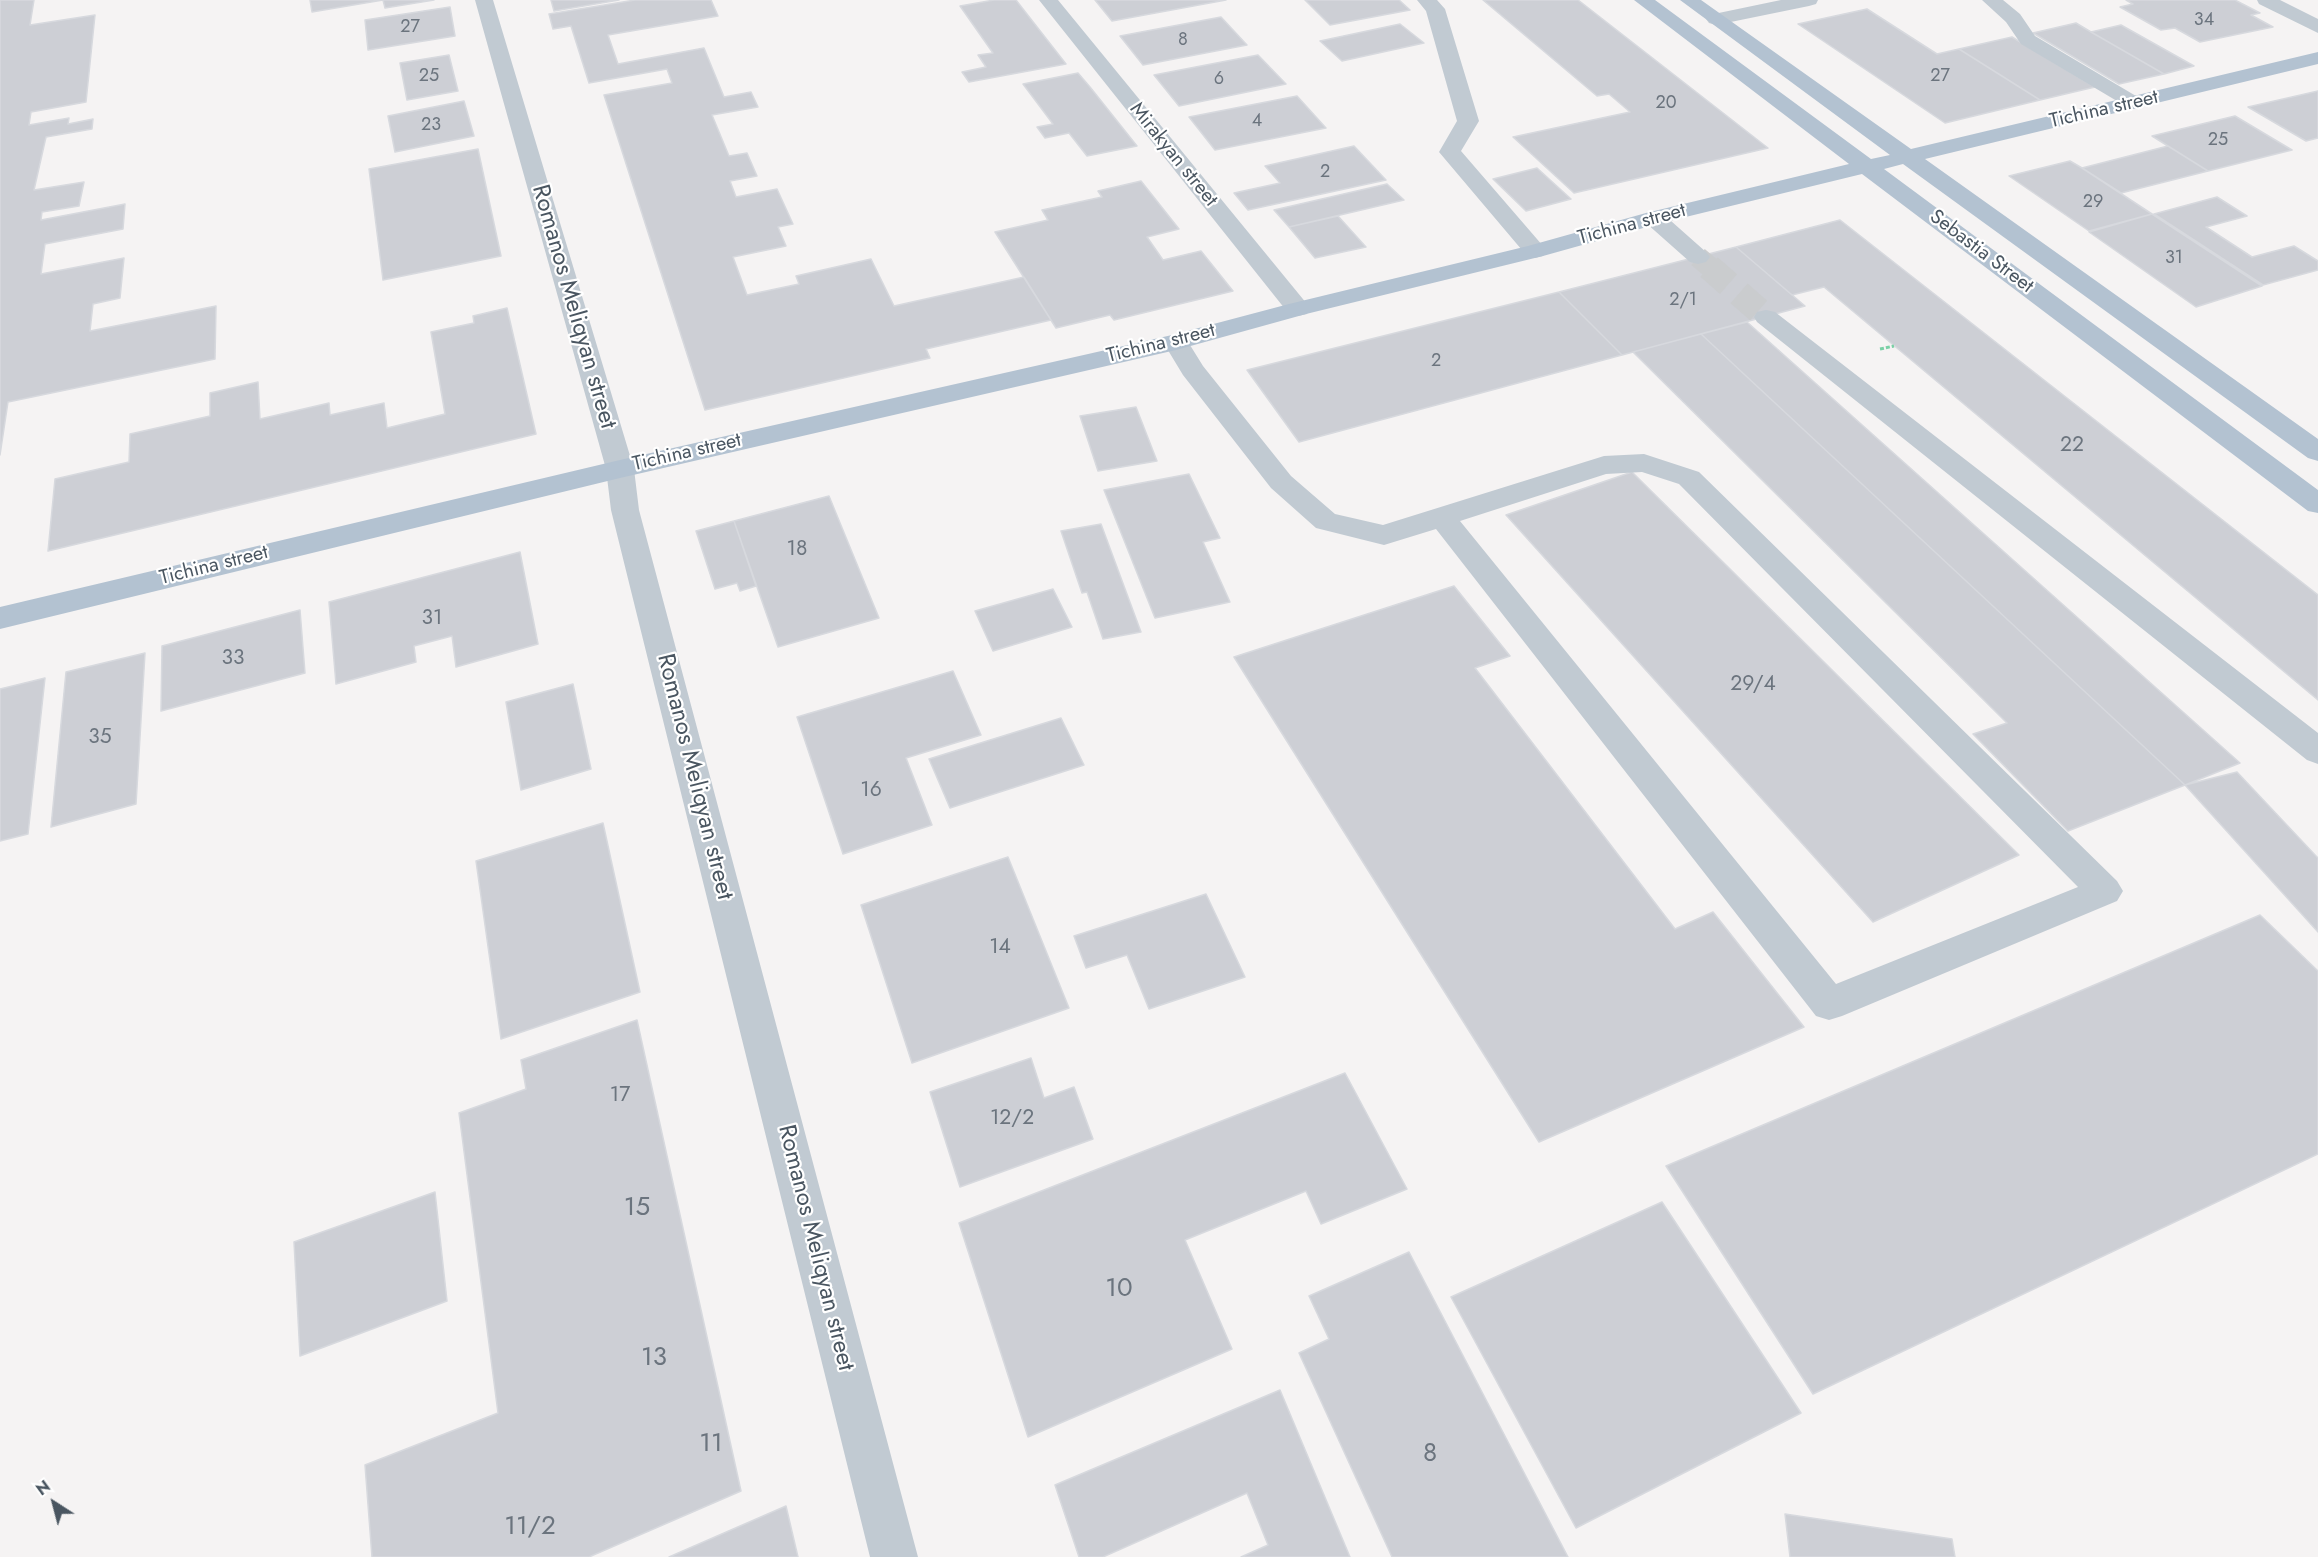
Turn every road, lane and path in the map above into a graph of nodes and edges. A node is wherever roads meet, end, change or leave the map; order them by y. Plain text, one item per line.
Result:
1 (484, 0) edge
2 (1048, 0) edge
3 (1426, 0) edge
4 (1643, 0) edge
5 (1689, 0) edge
6 (1809, 0) edge
7 (1991, 0) edge
8 (2266, 0) edge
9 (1784, 2) edge
10 (1716, 19) junction
11 (2318, 27) edge
12 (2318, 58) edge
13 (2134, 103) junction
14 (1907, 156) junction
15 (1867, 166) junction
16 (1654, 218) junction
17 (1535, 251) junction
18 (1698, 257) tunnel mouth
19 (1298, 309) junction
20 (1766, 317) tunnel mouth
21 (1176, 342) junction
22 (2318, 452) edge
23 (620, 469) junction
24 (2318, 504) edge
25 (1442, 517) junction
26 (0, 618) edge
27 (2318, 750) edge
28 (894, 1557) edge

1 - 23 street, Romanos Meliqyan street
2 - 19 street, Mirakyan street
3 - 17 street
4 - 15 main road, Sebastia Street
5 - 10 main road, Sebastia Street
6 - 9 street
7 - 13 street
8 - 11 street
9 - 10 street
10 - 14 main road, Sebastia Street
12 - 13 main road, Tichina street
13 - 14 main road, Tichina street
14 - 15 main road, Tichina street
14 - 22 main road, Sebastia Street
15 - 16 main road, Tichina street
15 - 24 main road, Sebastia Street
16 - 17 main road, Tichina street
16 - 18 street
17 - 19 main road, Tichina street
19 - 21 main road, Tichina street
20 - 27 street
21 - 23 main road, Tichina street
21 - 25 street
23 - 26 main road, Tichina street
23 - 28 street, Romanos Meliqyan street
25 - 25 street

